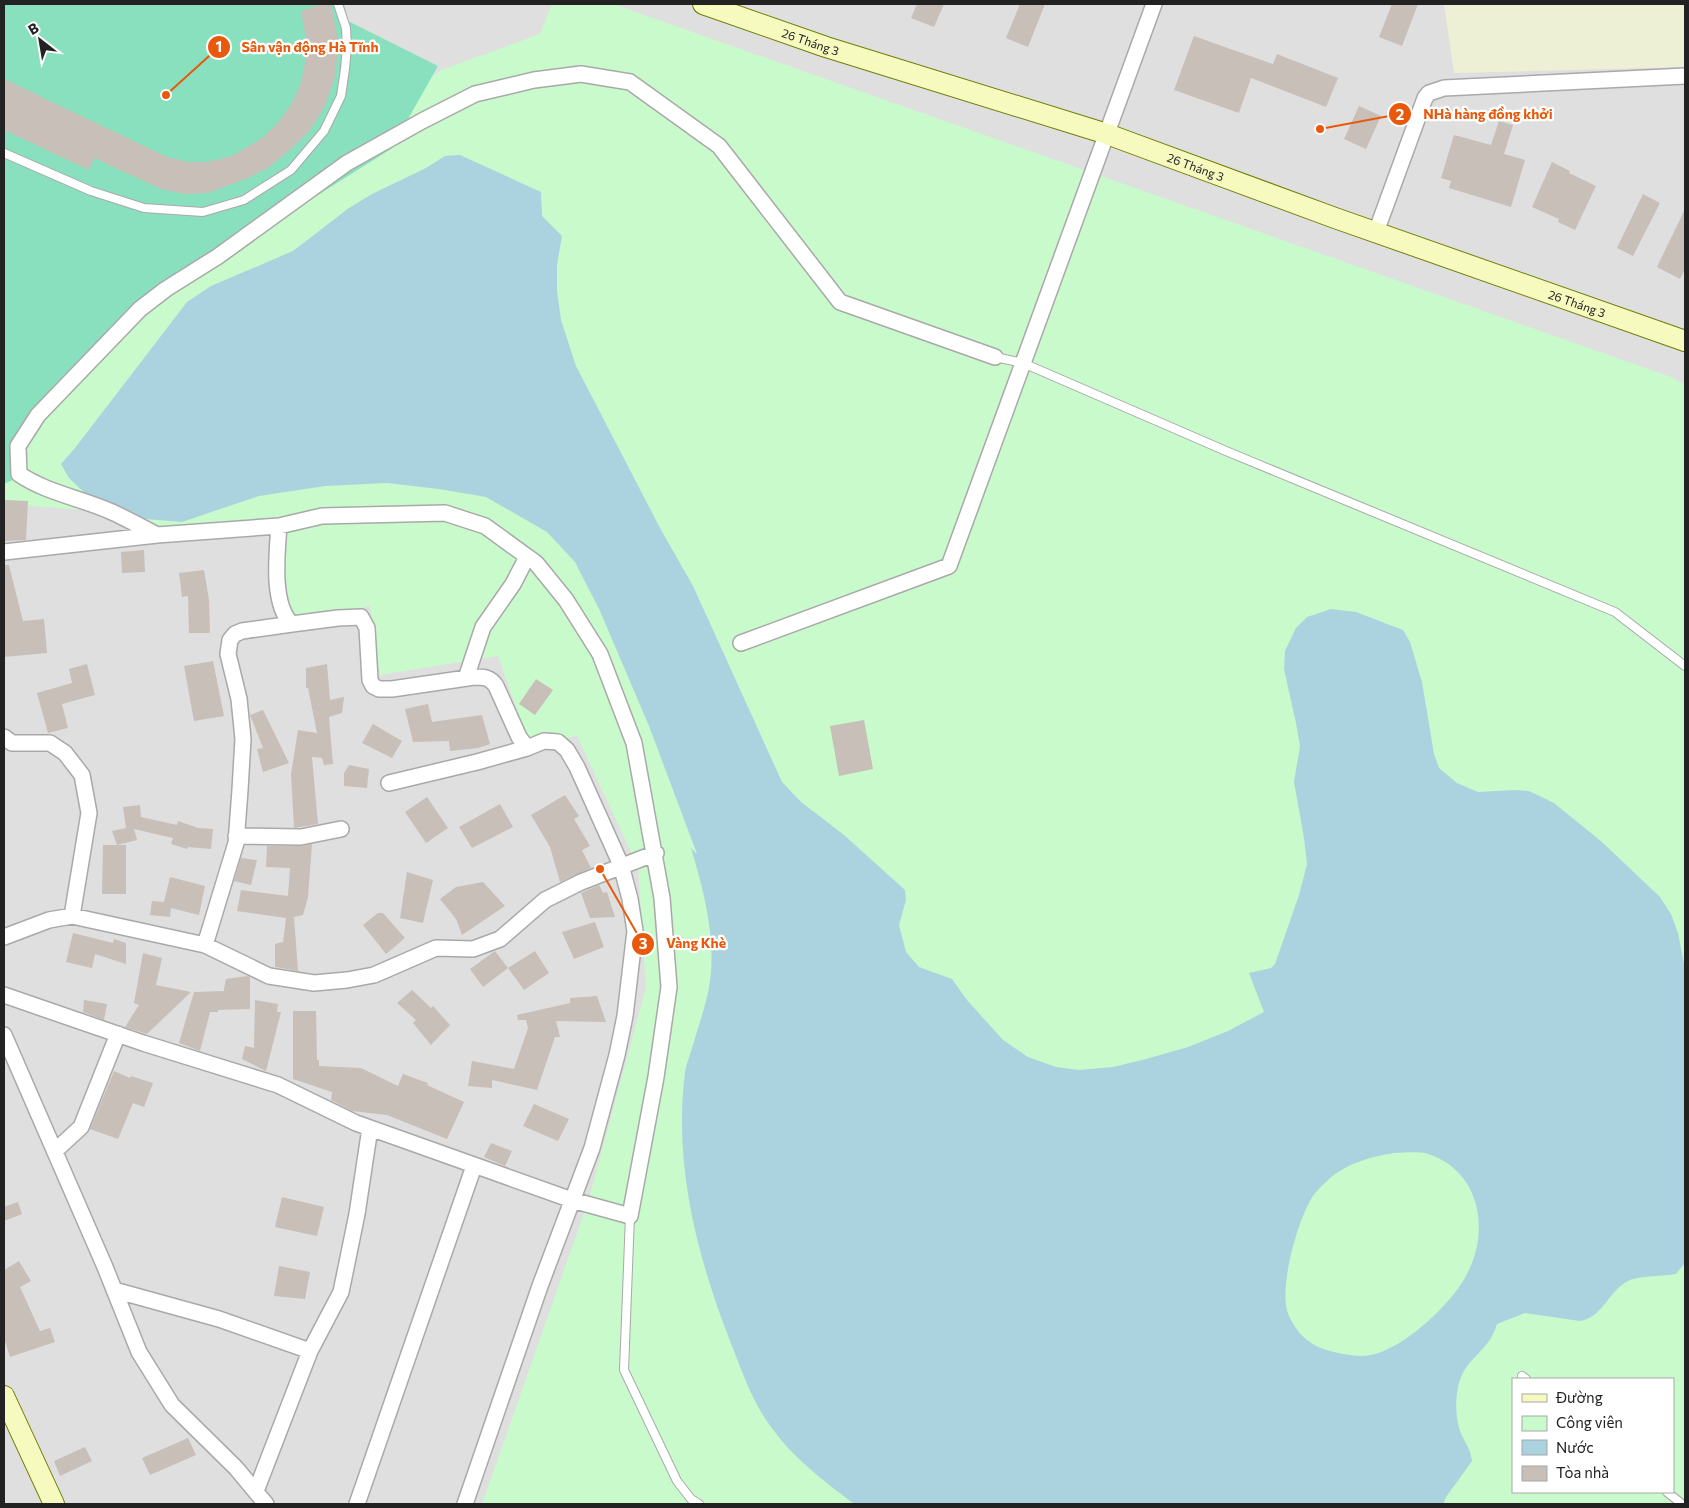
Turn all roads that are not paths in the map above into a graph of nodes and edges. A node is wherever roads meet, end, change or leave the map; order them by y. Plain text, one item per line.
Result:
1 (338, 4) edge
2 (703, 4) edge
3 (1154, 4) edge
4 (1685, 76) edge
5 (1107, 134) junction
6 (4, 153) edge
7 (1376, 232) junction
8 (1685, 341) edge
9 (995, 357) joint
10 (1023, 363) junction
11 (278, 526) junction
12 (157, 535) junction
13 (4, 552) edge
14 (528, 557) junction
15 (292, 624) junction
16 (741, 643) dead end
17 (1685, 666) edge
18 (466, 678) junction
19 (4, 736) edge
20 (526, 748) junction
21 (389, 783) dead end
22 (341, 830) dead end
23 (236, 836) junction
24 (656, 853) junction
25 (621, 865) junction
26 (72, 916) junction
27 (4, 937) edge
28 (204, 945) junction
29 (4, 995) edge
30 (118, 1034) junction
31 (4, 1035) edge
32 (370, 1128) junction
33 (55, 1151) junction
34 (474, 1166) junction
35 (572, 1200) junction
36 (630, 1216) junction
37 (114, 1290) junction
38 (310, 1351) junction
39 (4, 1396) edge
40 (256, 1491) junction
41 (1668, 1493) edge
42 (54, 1504) edge
43 (266, 1504) edge
44 (357, 1504) edge
45 (465, 1504) edge
46 (699, 1504) edge
47 (1682, 1504) edge

1 - 6 lane
2 - 5 street, 26 Tháng 3
3 - 5 street
4 - 7 street
5 - 7 street, 26 Tháng 3
5 - 10 street
7 - 8 street, 26 Tháng 3
9 - 10 lane
9 - 12 street
10 - 16 street
10 - 17 lane
11 - 12 street
11 - 14 street
11 - 15 street
12 - 13 street
14 - 18 street
14 - 24 street
15 - 18 street
15 - 23 street
18 - 20 street
19 - 26 street
20 - 21 street
20 - 25 street
22 - 23 street
23 - 28 street
24 - 25 street
24 - 36 street
25 - 28 street
25 - 35 street
26 - 27 street
26 - 28 street
29 - 30 street
30 - 32 street
30 - 33 street
31 - 33 street
32 - 34 street
32 - 38 street
33 - 37 street
34 - 35 street
34 - 44 street
35 - 36 street
35 - 45 street
36 - 46 lane
37 - 38 street
37 - 40 street
38 - 40 street
39 - 42 street
40 - 43 street
41 - 47 lane

